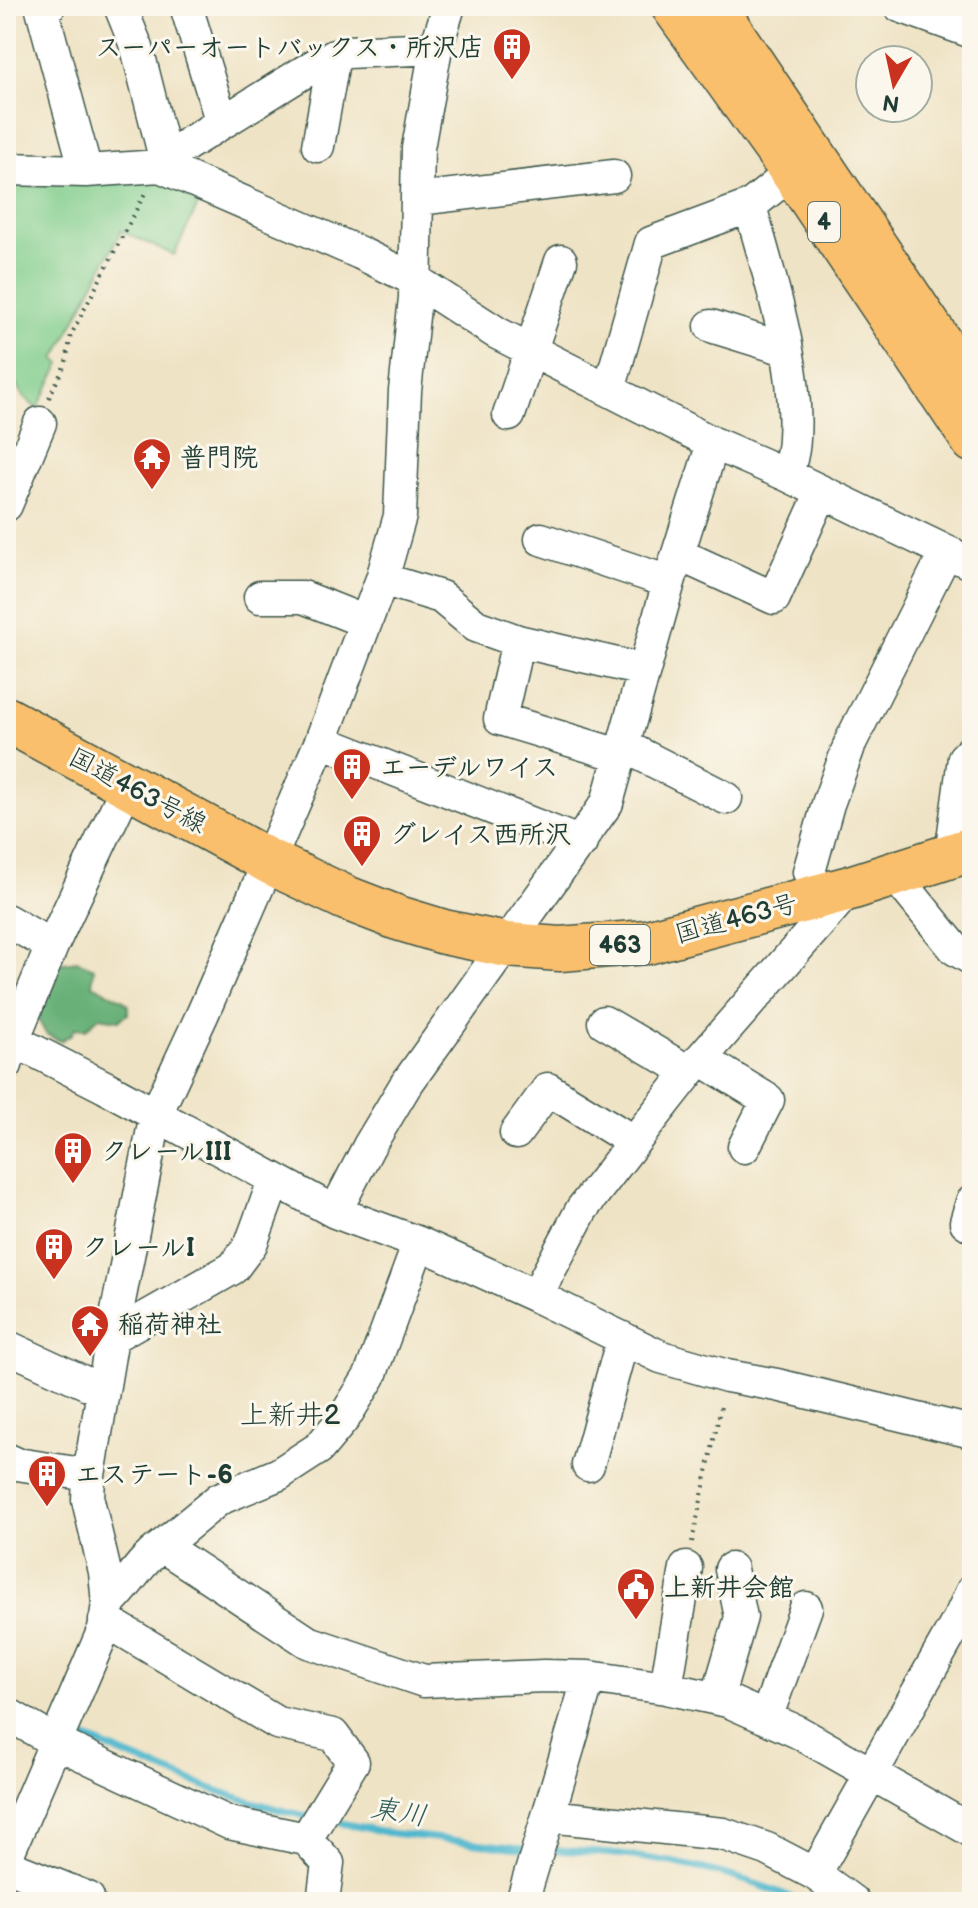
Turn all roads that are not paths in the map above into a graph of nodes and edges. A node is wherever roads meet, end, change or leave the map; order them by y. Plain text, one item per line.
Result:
1 (49, 6) edge
2 (120, 6) edge
3 (186, 6) edge
4 (449, 6) edge
5 (671, 6) edge
6 (716, 6) edge
7 (900, 6) edge
8 (972, 32) edge
9 (436, 48) junction
10 (334, 56) junction
11 (222, 123) junction
12 (318, 146) dead end
13 (162, 162) junction
14 (6, 169) edge
15 (86, 171) junction
16 (791, 173) junction
17 (614, 176) dead end
18 (418, 199) junction
19 (750, 206) junction
20 (561, 261) dead end
21 (415, 280) junction
22 (711, 326) dead end
23 (785, 349) junction
24 (532, 350) junction
25 (972, 387) edge
26 (609, 390) junction
27 (509, 415) dead end
28 (40, 423) road end
29 (972, 442) edge
30 (713, 443) junction
31 (16, 451) edge
32 (787, 475) junction
33 (822, 492) junction
34 (6, 505) edge
35 (541, 539) dead end
36 (959, 558) edge
37 (674, 568) junction
38 (382, 579) junction
39 (260, 597) dead end
40 (366, 622) junction
41 (518, 641) junction
42 (643, 670) junction
43 (6, 719) edge
44 (321, 741) junction
45 (620, 750) junction
46 (972, 750) edge
47 (128, 784) junction
48 (726, 798) dead end
49 (581, 843) junction
50 (961, 852) edge
51 (270, 862) junction
52 (894, 874) junction
53 (836, 891) junction
54 (6, 920) edge
55 (507, 945) junction
56 (52, 946) junction
57 (972, 959) edge
58 (604, 1022) dead end
59 (10, 1053) edge
60 (695, 1065) junction
61 (156, 1114) junction
62 (516, 1133) dead end
63 (634, 1142) junction
64 (744, 1147) dead end
65 (274, 1181) junction
66 (972, 1202) edge
67 (335, 1212) junction
68 (972, 1226) edge
69 (419, 1243) junction
70 (536, 1296) junction
71 (112, 1337) junction
72 (623, 1338) junction
73 (6, 1346) edge
74 (103, 1391) junction
75 (972, 1432) edge
76 (6, 1459) edge
77 (588, 1465) dead end
78 (89, 1475) junction
79 (162, 1546) junction
80 (686, 1568) road end
81 (731, 1569) dead end
82 (972, 1591) edge
83 (806, 1608) dead end
84 (107, 1612) junction
85 (589, 1677) junction
86 (666, 1688) junction
87 (717, 1699) junction
88 (6, 1713) edge
89 (766, 1718) junction
90 (60, 1735) junction
91 (871, 1772) junction
92 (546, 1823) junction
93 (314, 1826) junction
94 (972, 1831) edge
95 (7, 1855) edge
96 (815, 1874) junction
97 (88, 1898) dead end
98 (323, 1902) edge
99 (522, 1902) edge
100 (853, 1902) edge

1 - 15 street
2 - 13 street
3 - 11 street
4 - 9 street
5 - 16 main road, 4
6 - 25 main road, 4
7 - 8 street
9 - 10 street
9 - 18 street
10 - 11 street
10 - 12 street
11 - 13 street
13 - 15 street
13 - 21 street
14 - 15 street
16 - 19 street
16 - 29 main road, 4
17 - 18 street
18 - 21 street
19 - 23 street
19 - 26 street
20 - 24 street
21 - 24 street
21 - 38 street
22 - 23 street
23 - 32 street
24 - 26 street
24 - 27 street
26 - 30 street
28 - 31 street
30 - 32 street
30 - 37 street
31 - 34 street
32 - 33 street
33 - 36 street
33 - 37 street
35 - 37 street
36 - 53 street
37 - 42 street
38 - 40 street
38 - 41 street
39 - 40 street
40 - 44 street
41 - 42 street
41 - 45 street
42 - 45 street
43 - 47 highway, 国道463号線 / 463
44 - 49 street
44 - 51 street
45 - 48 street
45 - 49 street
46 - 50 street
47 - 51 highway, 国道463号線 / 463
47 - 56 street
49 - 55 street
50 - 52 highway, 国道463号 / 463
51 - 55 highway, 国道463号 / 463
51 - 61 street
52 - 53 highway, 国道463号 / 463
52 - 57 street
53 - 55 highway, 国道463号 / 463
53 - 60 street
54 - 56 street
55 - 67 street
56 - 59 street
58 - 60 street
59 - 61 street
60 - 63 street
60 - 64 street
61 - 65 street
61 - 71 street
62 - 63 street
63 - 70 street
65 - 67 street
65 - 71 street
66 - 68 street
67 - 69 street
69 - 70 street
69 - 79 street
70 - 72 street
71 - 74 street
72 - 75 street
72 - 77 street
73 - 74 street
74 - 78 street
76 - 78 street
78 - 84 street
79 - 84 street
79 - 85 street
80 - 86 street
81 - 87 street
82 - 91 street
83 - 89 street
84 - 90 street
84 - 93 street
85 - 86 street
85 - 92 street
86 - 87 street
87 - 89 street
88 - 90 street
89 - 91 street
90 - 93 street
90 - 95 street
91 - 94 street
91 - 96 street
92 - 96 street
92 - 99 street
93 - 98 street
95 - 97 street
96 - 100 street

